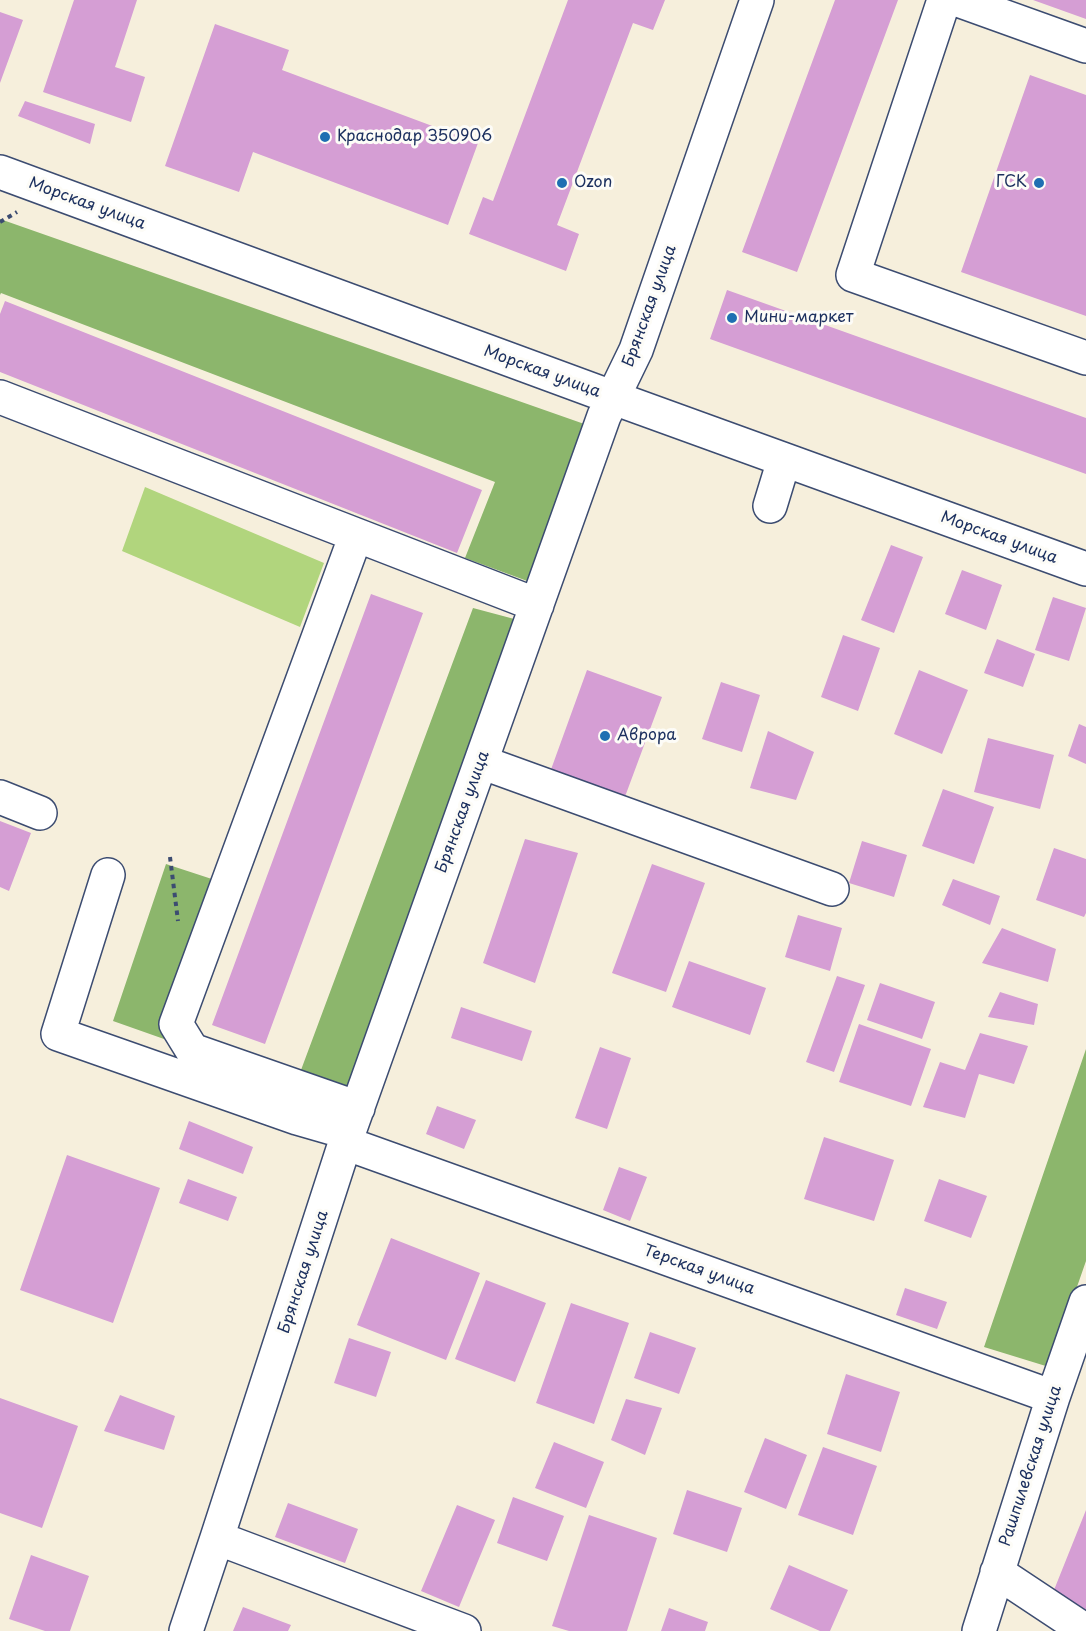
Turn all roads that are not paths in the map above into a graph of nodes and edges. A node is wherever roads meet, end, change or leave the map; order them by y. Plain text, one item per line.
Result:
1 (757, 0) edge
2 (944, 0) edge
3 (958, 0) edge
4 (1086, 46) edge
5 (0, 172) edge
6 (1086, 358) edge
7 (0, 397) edge
8 (614, 398) junction
9 (784, 460) junction
10 (770, 506) dead end
11 (356, 535) junction
12 (1086, 569) edge
13 (537, 605) junction
14 (481, 762) junction
15 (0, 797) edge
16 (40, 813) dead end
17 (108, 875) dead end
18 (832, 889) dead end
19 (350, 1128) junction
20 (1086, 1302) edge
21 (1053, 1397) junction
22 (218, 1538) junction
23 (997, 1572) junction
24 (186, 1631) edge
25 (464, 1631) edge
26 (979, 1631) edge
27 (1086, 1631) edge

1 - 8 street, Брянская улица
2 - 6 street
3 - 4 street
5 - 8 street, Морская улица
7 - 11 street
8 - 9 street, Морская улица
8 - 13 street, Брянская улица
9 - 10 street
9 - 12 street, Морская улица
11 - 13 street
11 - 19 street
13 - 14 street, Брянская улица
14 - 18 street
14 - 19 street, Брянская улица
15 - 16 street
17 - 19 street
19 - 21 street, Терская улица
19 - 22 street, Брянская улица
20 - 21 street, Рашпилевская улица
21 - 23 street, Рашпилевская улица
22 - 24 street, Брянская улица
22 - 25 street
23 - 26 street, Рашпилевская улица
23 - 27 street

